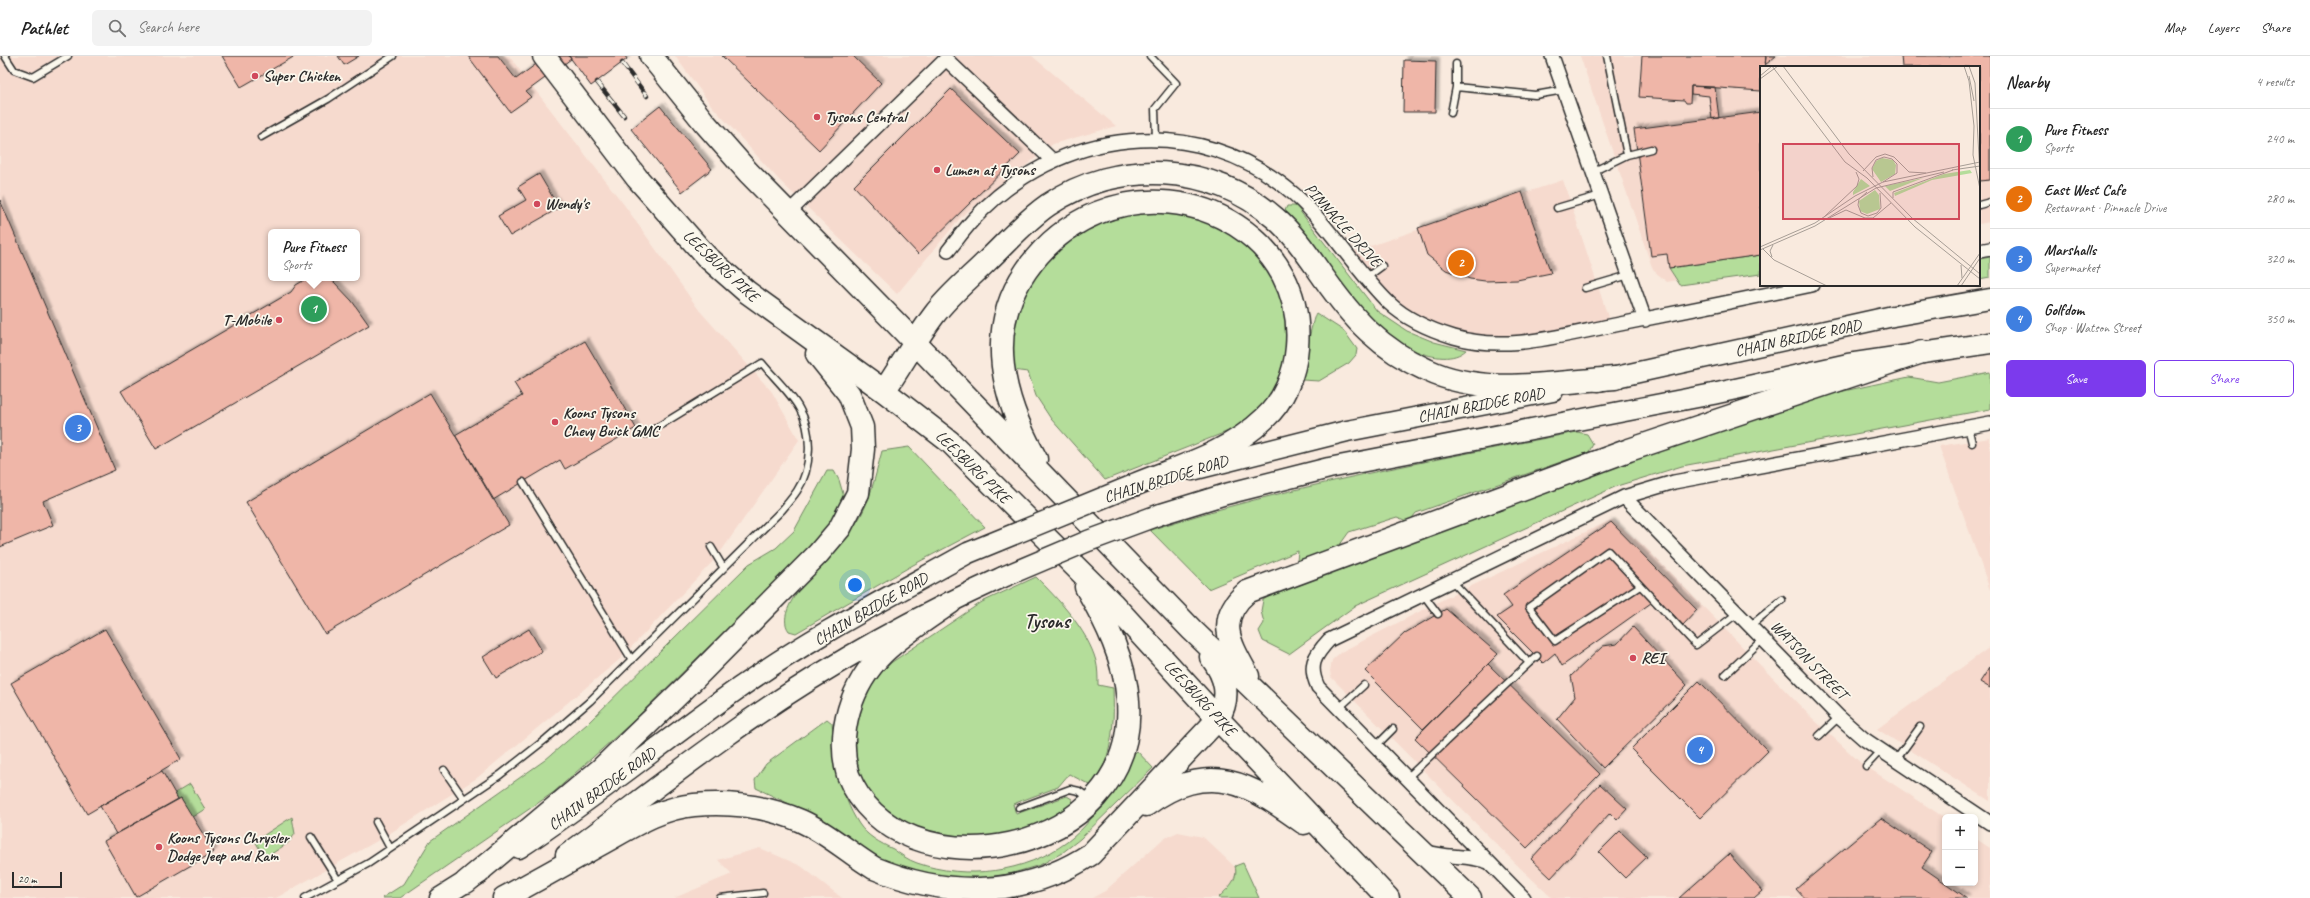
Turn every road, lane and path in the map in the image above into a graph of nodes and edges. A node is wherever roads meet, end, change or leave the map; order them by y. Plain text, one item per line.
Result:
1 (5, 56) edge
2 (68, 56) edge
3 (393, 56) edge
4 (544, 56) edge
5 (652, 56) edge
6 (1150, 56) edge
7 (1552, 56) edge
8 (1607, 56) edge
9 (1456, 64) dead end
10 (1456, 87) junction
11 (1564, 90) junction
12 (1451, 113) dead end
13 (261, 137) dead end
14 (1156, 139) junction
15 (1651, 149) dead end
16 (1627, 155) junction
17 (1053, 162) junction
18 (1592, 172) junction
19 (1601, 196) junction
20 (1990, 202) edge
21 (1980, 205) edge
22 (1557, 208) dead end
23 (788, 213) junction
24 (1990, 249) edge
25 (948, 251) dead end
26 (1980, 251) edge
27 (1382, 266) dead end
28 (1629, 275) junction
29 (1367, 277) junction
30 (1807, 286) edge
31 (1586, 288) dead end
32 (1990, 299) edge
33 (1645, 320) junction
34 (792, 326) junction
35 (916, 343) junction
36 (1990, 343) edge
37 (1922, 352) junction
38 (1615, 378) junction
39 (884, 391) junction
40 (1990, 423) edge
41 (1968, 427) junction
42 (646, 434) dead end
43 (1972, 443) dead end
44 (523, 482) dead end
45 (1050, 482) junction
46 (1134, 485) junction
47 (1624, 497) junction
48 (711, 547) dead end
49 (1072, 562) junction
50 (724, 567) junction
51 (1450, 579) junction
52 (1640, 586) junction
53 (1422, 593) junction
54 (1782, 600) dead end
55 (950, 603) junction
56 (1739, 612) junction
57 (1438, 614) dead end
58 (1751, 625) junction
59 (1192, 630) junction
60 (1764, 638) junction
61 (1537, 656) dead end
62 (632, 660) junction
63 (1529, 663) junction
64 (1725, 675) dead end
65 (1364, 685) dead end
66 (1258, 695) junction
67 (1339, 708) junction
68 (1840, 717) junction
69 (1218, 719) junction
70 (1920, 727) dead end
71 (1393, 729) dead end
72 (1819, 736) dead end
73 (1376, 746) junction
74 (1881, 750) junction
75 (1896, 760) junction
76 (1866, 766) dead end
77 (444, 770) dead end
78 (1406, 778) junction
79 (464, 799) junction
80 (1096, 803) junction
81 (1019, 808) dead end
82 (1989, 819) edge
83 (376, 822) dead end
84 (1123, 822) junction
85 (311, 837) dead end
86 (390, 848) junction
87 (1418, 848) junction
88 (1342, 850) junction
89 (1489, 863) junction
90 (338, 880) junction
91 (466, 882) junction
92 (763, 893) dead end
93 (305, 898) edge
94 (440, 898) edge
95 (504, 898) edge
96 (720, 898) edge
97 (1388, 898) edge
98 (1470, 898) edge
99 (1524, 898) edge

1 - 2 lane
3 - 13 lane
4 - 34 highway, LEESBURG PIKE
5 - 23 highway
6 - 14 lane
7 - 11 street
8 - 16 lane
9 - 10 lane
10 - 11 lane
10 - 12 lane
11 - 18 street
14 - 17 street, PINNACLE DRIVE
14 - 29 street, PINNACLE DRIVE
15 - 16 lane
16 - 18 lane
17 - 23 street
17 - 25 street, PINNACLE DRIVE
18 - 19 street
19 - 22 lane
19 - 28 street
20 - 21 lane
23 - 35 highway
24 - 26 street
27 - 29 lane
28 - 31 lane
28 - 33 street
29 - 33 street, PINNACLE DRIVE
30 - 33 street, PINNACLE DRIVE
32 - 38 main road, CHAIN BRIDGE ROAD
34 - 39 highway, LEESBURG PIKE
34 - 91 highway
35 - 38 highway
35 - 39 highway
35 - 45 highway
36 - 37 main road, CHAIN BRIDGE ROAD
37 - 55 main road, CHAIN BRIDGE ROAD, bridge
37 - 66 highway
38 - 46 main road, CHAIN BRIDGE ROAD
39 - 49 highway, LEESBURG PIKE
40 - 41 street
41 - 43 lane
41 - 47 street
42 - 50 lane
44 - 62 lane
45 - 46 highway
45 - 59 highway
46 - 91 main road, CHAIN BRIDGE ROAD, bridge
47 - 51 street
47 - 56 street, WATSON STREET
48 - 50 lane
49 - 69 highway, LEESBURG PIKE
49 - 80 highway
50 - 62 lane
51 - 53 street
51 - 63 lane
52 - 52 lane
52 - 56 lane
53 - 57 lane
53 - 67 street
54 - 58 lane
55 - 80 highway
55 - 95 main road, CHAIN BRIDGE ROAD
56 - 58 street, WATSON STREET
58 - 60 street, WATSON STREET
59 - 66 highway
59 - 69 highway
60 - 64 lane
60 - 68 street, WATSON STREET
61 - 63 lane
62 - 79 lane
63 - 78 lane
65 - 67 lane
66 - 87 highway
67 - 73 street
68 - 72 lane
68 - 74 street, WATSON STREET
69 - 84 highway
69 - 88 highway, LEESBURG PIKE
70 - 75 lane
71 - 73 lane
73 - 78 street
74 - 75 street, WATSON STREET
74 - 76 lane
75 - 82 street, WATSON STREET
77 - 79 lane
78 - 89 street
79 - 86 lane
80 - 81 lane
83 - 86 lane
84 - 88 highway
84 - 95 highway
85 - 90 lane
86 - 90 lane
87 - 89 street
87 - 98 highway
88 - 97 highway, LEESBURG PIKE
89 - 99 street
90 - 93 lane
91 - 94 main road, CHAIN BRIDGE ROAD
92 - 96 lane

